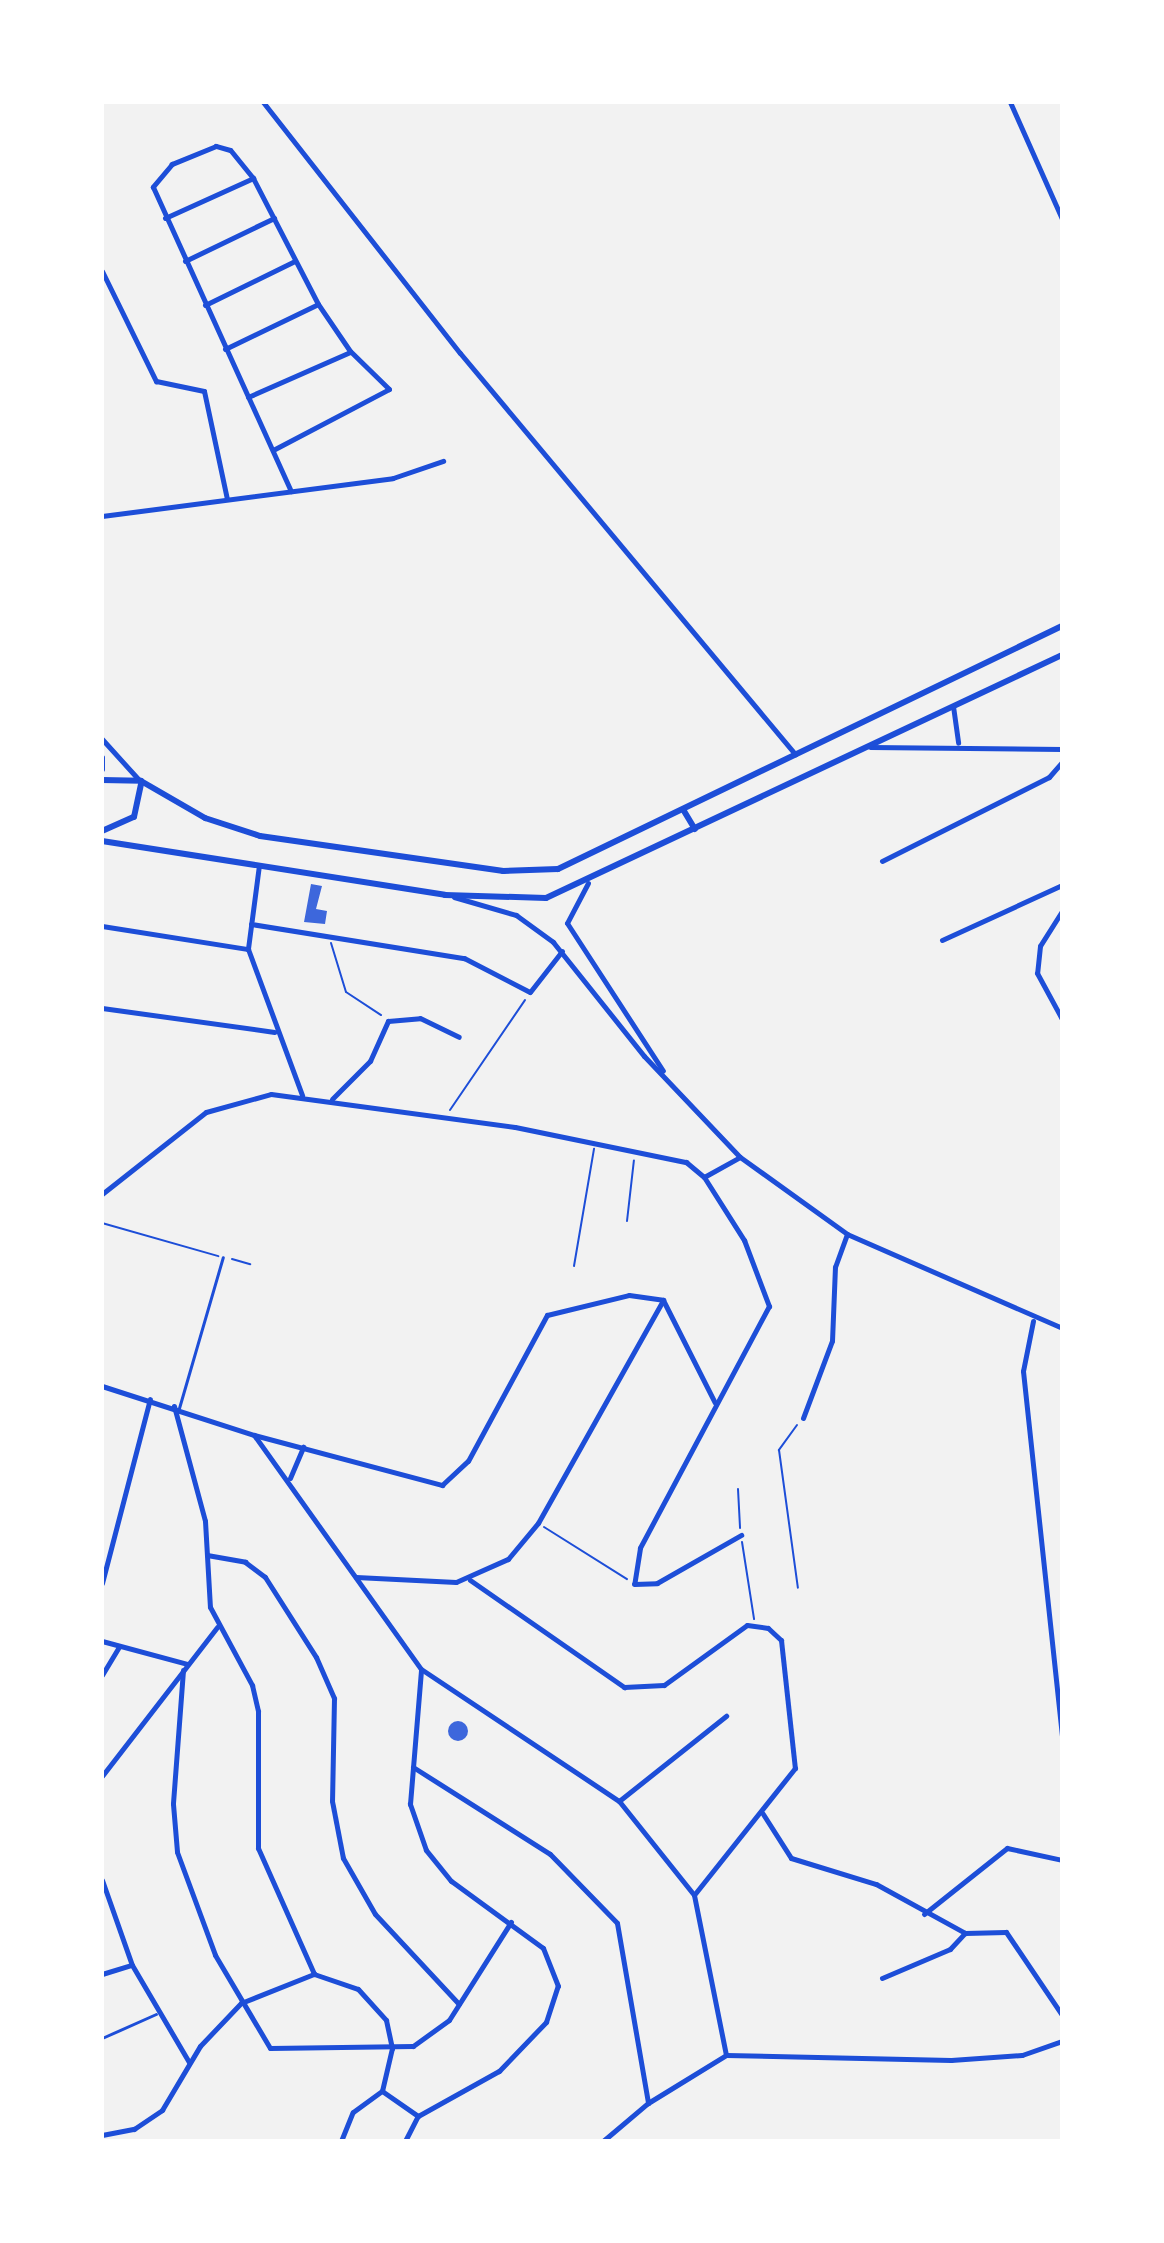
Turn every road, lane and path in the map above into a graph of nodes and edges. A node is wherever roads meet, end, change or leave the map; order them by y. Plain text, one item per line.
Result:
1 (263, 102) edge
2 (1010, 102) edge
3 (253, 178) junction
4 (165, 218) junction
5 (274, 218) junction
6 (1062, 219) edge
7 (185, 261) junction
8 (295, 261) junction
9 (102, 271) edge
10 (318, 304) junction
11 (205, 305) junction
12 (225, 349) junction
13 (350, 351) junction
14 (248, 397) junction
15 (273, 450) junction
16 (443, 461) dead end
17 (291, 491) junction
18 (227, 499) junction
19 (102, 516) edge
20 (1062, 626) edge
21 (1062, 655) edge
22 (953, 706) junction
23 (102, 739) edge
24 (958, 744) junction
25 (869, 747) junction
26 (1062, 749) edge
27 (795, 754) junction
28 (102, 757) edge
29 (1062, 762) edge
30 (102, 769) edge
31 (102, 780) edge
32 (141, 781) junction
33 (684, 811) junction
34 (695, 829) junction
35 (102, 831) edge
36 (102, 841) edge
37 (882, 861) dead end
38 (259, 865) junction
39 (588, 883) junction
40 (1062, 885) edge
41 (445, 895) junction
42 (1062, 911) edge
43 (251, 924) junction
44 (102, 926) edge
45 (331, 938) junction
46 (942, 940) dead end
47 (248, 949) junction
48 (562, 951) junction
49 (530, 992) junction
50 (102, 1008) edge
51 (1062, 1019) edge
52 (388, 1021) junction
53 (275, 1033) junction
54 (459, 1037) dead end
55 (664, 1072) junction
56 (302, 1095) junction
57 (331, 1099) junction
58 (444, 1118) junction
59 (595, 1140) junction
60 (635, 1147) junction
61 (740, 1157) junction
62 (704, 1177) junction
63 (102, 1194) edge
64 (627, 1221) dead end
65 (102, 1223) edge
66 (847, 1234) junction
67 (223, 1257) junction
68 (250, 1264) dead end
69 (574, 1266) dead end
70 (663, 1300) junction
71 (1033, 1321) junction
72 (1062, 1328) edge
73 (102, 1386) edge
74 (150, 1399) junction
75 (716, 1404) junction
76 (177, 1407) junction
77 (803, 1418) joint
78 (254, 1435) junction
79 (304, 1447) junction
80 (290, 1479) junction
81 (738, 1489) dead end
82 (538, 1523) junction
83 (741, 1535) junction
84 (207, 1555) junction
85 (356, 1577) junction
86 (470, 1580) junction
87 (102, 1583) edge
88 (634, 1584) junction
89 (798, 1588) dead end
90 (755, 1624) junction
91 (217, 1627) junction
92 (102, 1641) edge
93 (119, 1647) junction
94 (185, 1667) junction
95 (421, 1669) junction
96 (102, 1675) edge
97 (726, 1716) dead end
98 (1062, 1737) edge
99 (413, 1767) junction
100 (102, 1776) edge
101 (619, 1801) junction
102 (763, 1814) junction
103 (1062, 1860) edge
104 (102, 1880) edge
105 (694, 1895) junction
106 (104, 1896) edge
107 (924, 1914) junction
108 (511, 1922) junction
109 (965, 1933) junction
110 (132, 1965) junction
111 (102, 1974) edge
112 (314, 1974) junction
113 (882, 1978) dead end
114 (241, 2003) junction
115 (459, 2004) junction
116 (156, 2014) junction
117 (1062, 2015) edge
118 (102, 2038) edge
119 (1062, 2041) edge
120 (392, 2048) junction
121 (726, 2055) junction
122 (189, 2063) junction
123 (382, 2091) junction
124 (648, 2103) junction
125 (418, 2116) junction
126 (102, 2135) edge
127 (341, 2141) edge
128 (405, 2141) edge
129 (603, 2141) edge

1 - 27 street
2 - 6 street
3 - 4 street
3 - 4 street
3 - 5 street
4 - 7 street
5 - 7 street
5 - 8 street
7 - 11 street
8 - 10 street
8 - 11 street
9 - 18 street
10 - 12 street
10 - 13 street
11 - 12 street
12 - 14 street
13 - 14 street
13 - 15 street
14 - 15 street
15 - 17 street
16 - 17 street
17 - 18 street
18 - 19 street
20 - 27 street
21 - 22 street
22 - 24 street
22 - 25 street
23 - 32 street
24 - 25 street
24 - 26 street
25 - 34 street
27 - 33 street
28 - 30 street
29 - 37 street
31 - 32 street
32 - 33 street
32 - 35 street
33 - 34 street
34 - 39 street
36 - 38 street
38 - 41 street
38 - 43 street
39 - 41 street
39 - 55 street
40 - 46 street
41 - 48 street
42 - 51 street
43 - 45 street
43 - 47 street
44 - 47 street
45 - 49 street
45 - 52 path
47 - 53 street
48 - 49 street
48 - 55 street
49 - 58 path
50 - 53 street
52 - 54 street
52 - 57 street
53 - 56 street
55 - 61 street
56 - 57 street
56 - 63 street
57 - 58 street
58 - 59 street
59 - 60 street
59 - 69 path
60 - 62 street
60 - 64 path
61 - 62 street
61 - 66 street
62 - 75 street
65 - 67 path
66 - 71 street
66 - 77 street
67 - 68 path
67 - 76 lane
70 - 75 street
70 - 79 street
70 - 82 street
71 - 72 street
71 - 98 street
73 - 74 street
74 - 76 street
74 - 87 street
75 - 88 street
76 - 78 street
76 - 84 street
77 - 89 path
78 - 79 street
78 - 80 street
79 - 80 street
80 - 85 street
81 - 83 path
82 - 86 street
82 - 88 path
83 - 88 street
83 - 90 path
84 - 91 street
84 - 115 street
85 - 86 street
85 - 95 street
86 - 90 street
90 - 102 street
91 - 94 street
91 - 112 street
92 - 93 street
93 - 94 street
93 - 96 street
94 - 100 street
94 - 114 street
95 - 99 street
95 - 101 street
97 - 101 street
99 - 108 street
99 - 124 street
101 - 105 street
102 - 105 street
102 - 107 street
103 - 107 street
104 - 106 street
105 - 121 street
106 - 110 street
107 - 109 street
108 - 115 street
108 - 125 street
109 - 113 street
109 - 117 street
110 - 111 street
110 - 116 street
112 - 114 street
112 - 120 street
114 - 120 street
114 - 122 street
115 - 120 street
116 - 118 lane
116 - 122 street
119 - 121 street
120 - 123 street
121 - 124 street
122 - 126 street
123 - 125 street
123 - 127 street
124 - 129 street
125 - 128 street

